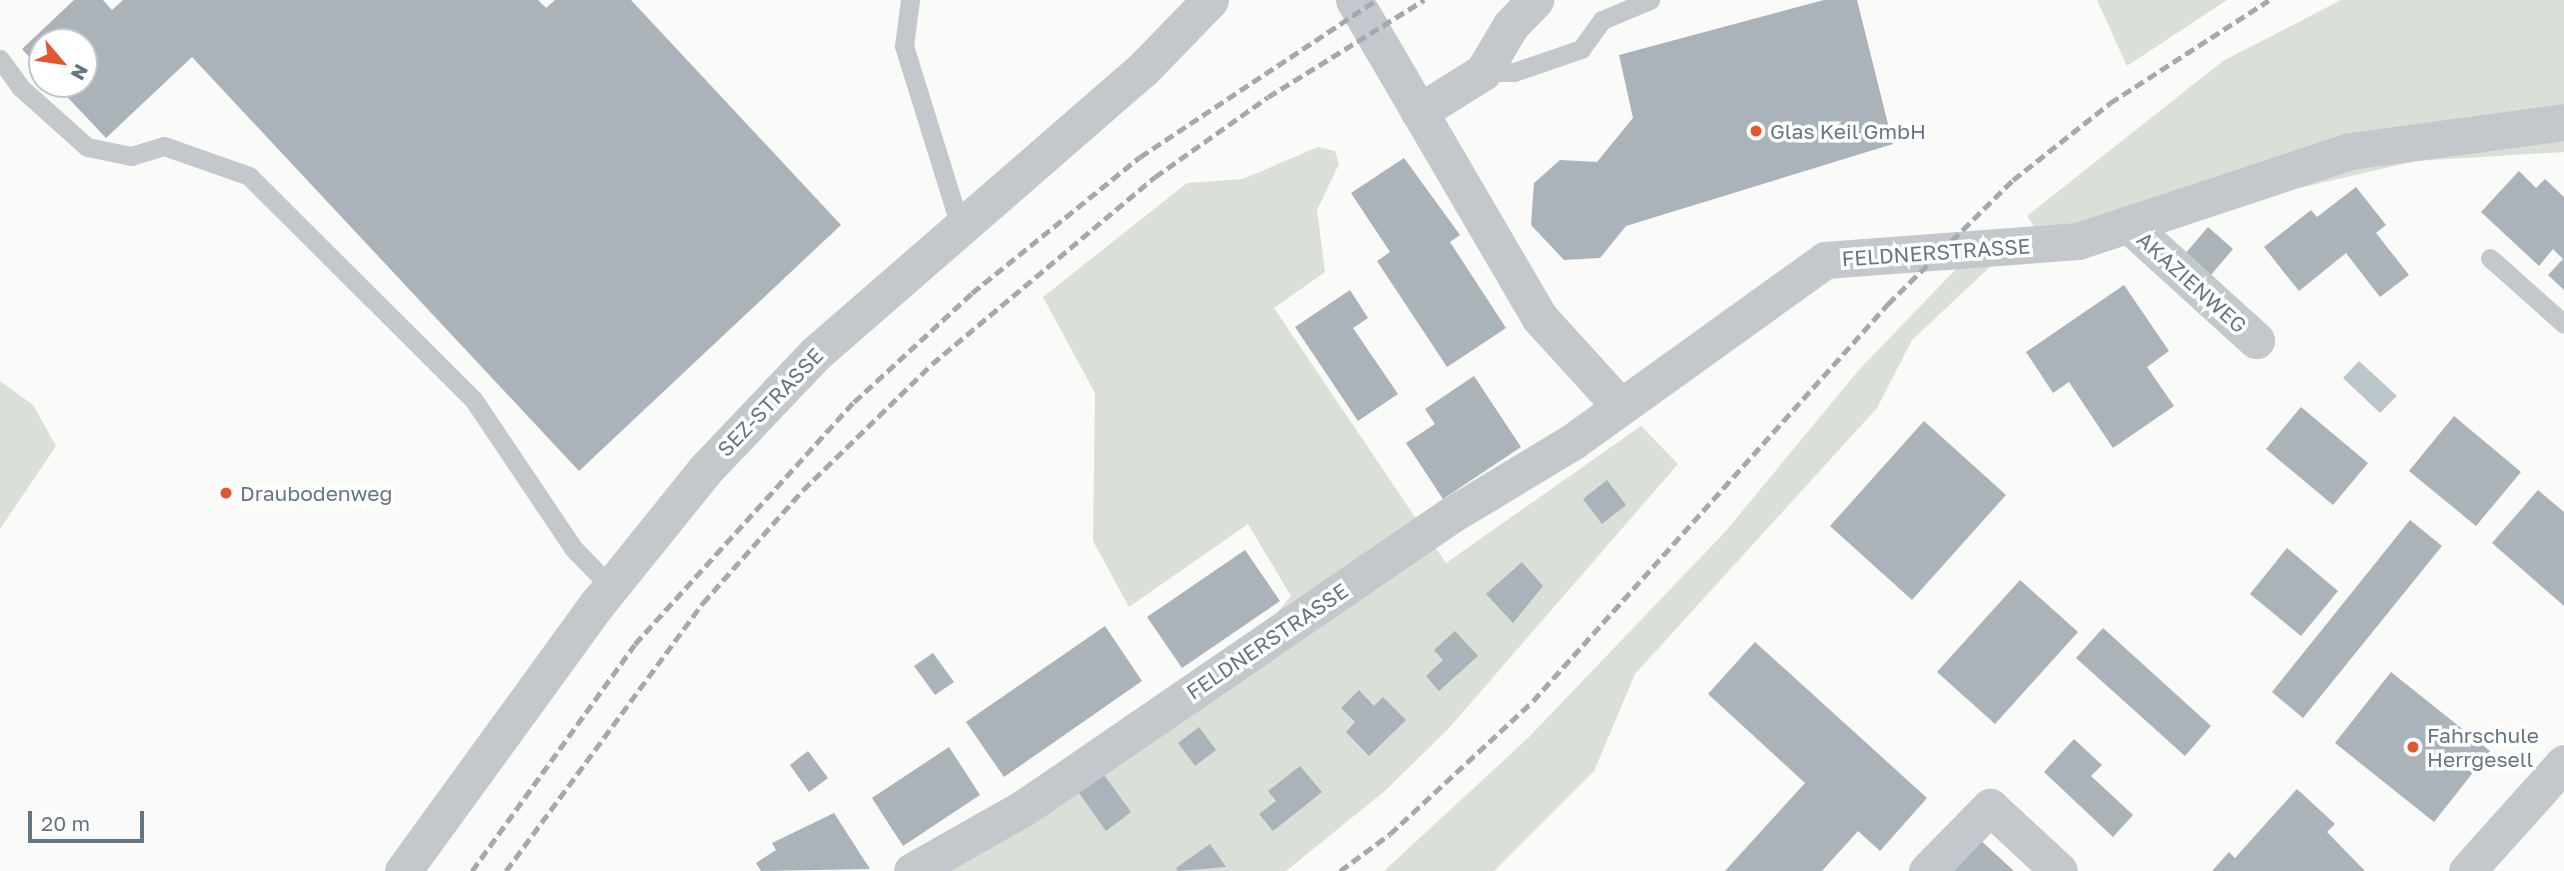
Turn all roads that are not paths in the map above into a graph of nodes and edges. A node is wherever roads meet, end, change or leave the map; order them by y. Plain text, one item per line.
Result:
1 (910, 0) edge
2 (1210, 0) edge
3 (1354, 0) edge
4 (1535, 0) edge
5 (1650, 0) edge
6 (0, 59) edge
7 (1483, 72) junction
8 (1419, 112) junction
9 (2564, 122) edge
10 (959, 223) junction
11 (2127, 224) junction
12 (2490, 258) dead end
13 (2564, 324) edge
14 (2256, 340) dead end
15 (1620, 406) junction
16 (611, 587) junction
17 (2564, 762) edge
18 (403, 871) edge
19 (912, 871) edge
20 (1927, 871) edge
21 (2059, 871) edge
22 (2467, 871) edge

1 - 10 lane
2 - 10 street, SEZ-STRASSE
3 - 8 street
4 - 7 street
5 - 7 lane
6 - 16 lane
7 - 8 street
8 - 15 street
9 - 11 street, FELDNERSTRASSE
10 - 16 street, SEZ-STRASSE
11 - 14 street, AKAZIENWEG
11 - 15 street, FELDNERSTRASSE
12 - 13 lane
15 - 19 street, FELDNERSTRASSE
16 - 18 street, SEZ-STRASSE
17 - 22 street
20 - 21 street

